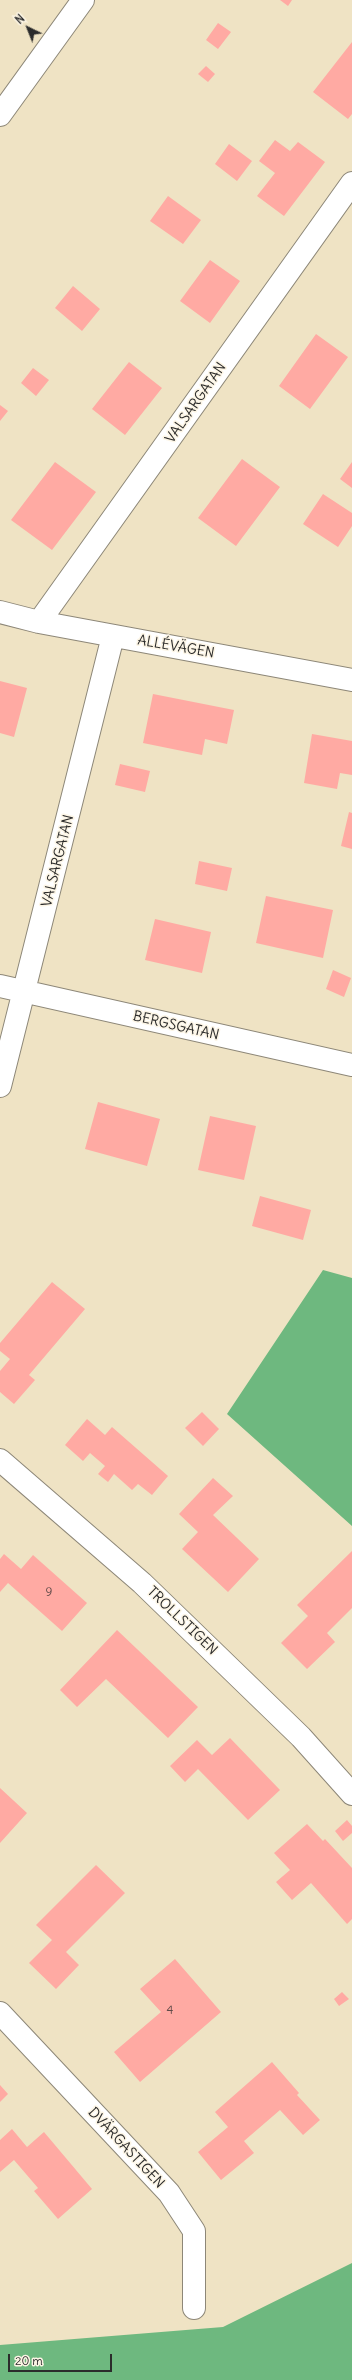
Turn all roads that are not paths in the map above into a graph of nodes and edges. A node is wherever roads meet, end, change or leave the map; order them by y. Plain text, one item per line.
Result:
1 (83, 0) edge
2 (0, 115) edge
3 (352, 183) edge
4 (0, 612) edge
5 (39, 622) junction
6 (113, 636) junction
7 (352, 680) edge
8 (0, 986) edge
9 (25, 992) junction
10 (352, 1065) edge
11 (0, 1086) edge
12 (0, 1460) edge
13 (352, 1794) edge
14 (0, 2013) edge
15 (194, 2308) dead end

1 - 2 street
3 - 5 street, VALSARGATAN
4 - 5 street, ALLÉVÄGEN
5 - 6 street, ALLÉVÄGEN
6 - 7 street, ALLÉVÄGEN
6 - 9 street, VALSARGATAN
8 - 9 street, BERGSGATAN
9 - 10 street, BERGSGATAN
9 - 11 street, VALSARGATAN
12 - 13 street, TROLLSTIGEN
14 - 15 street, DVÄRGASTIGEN

